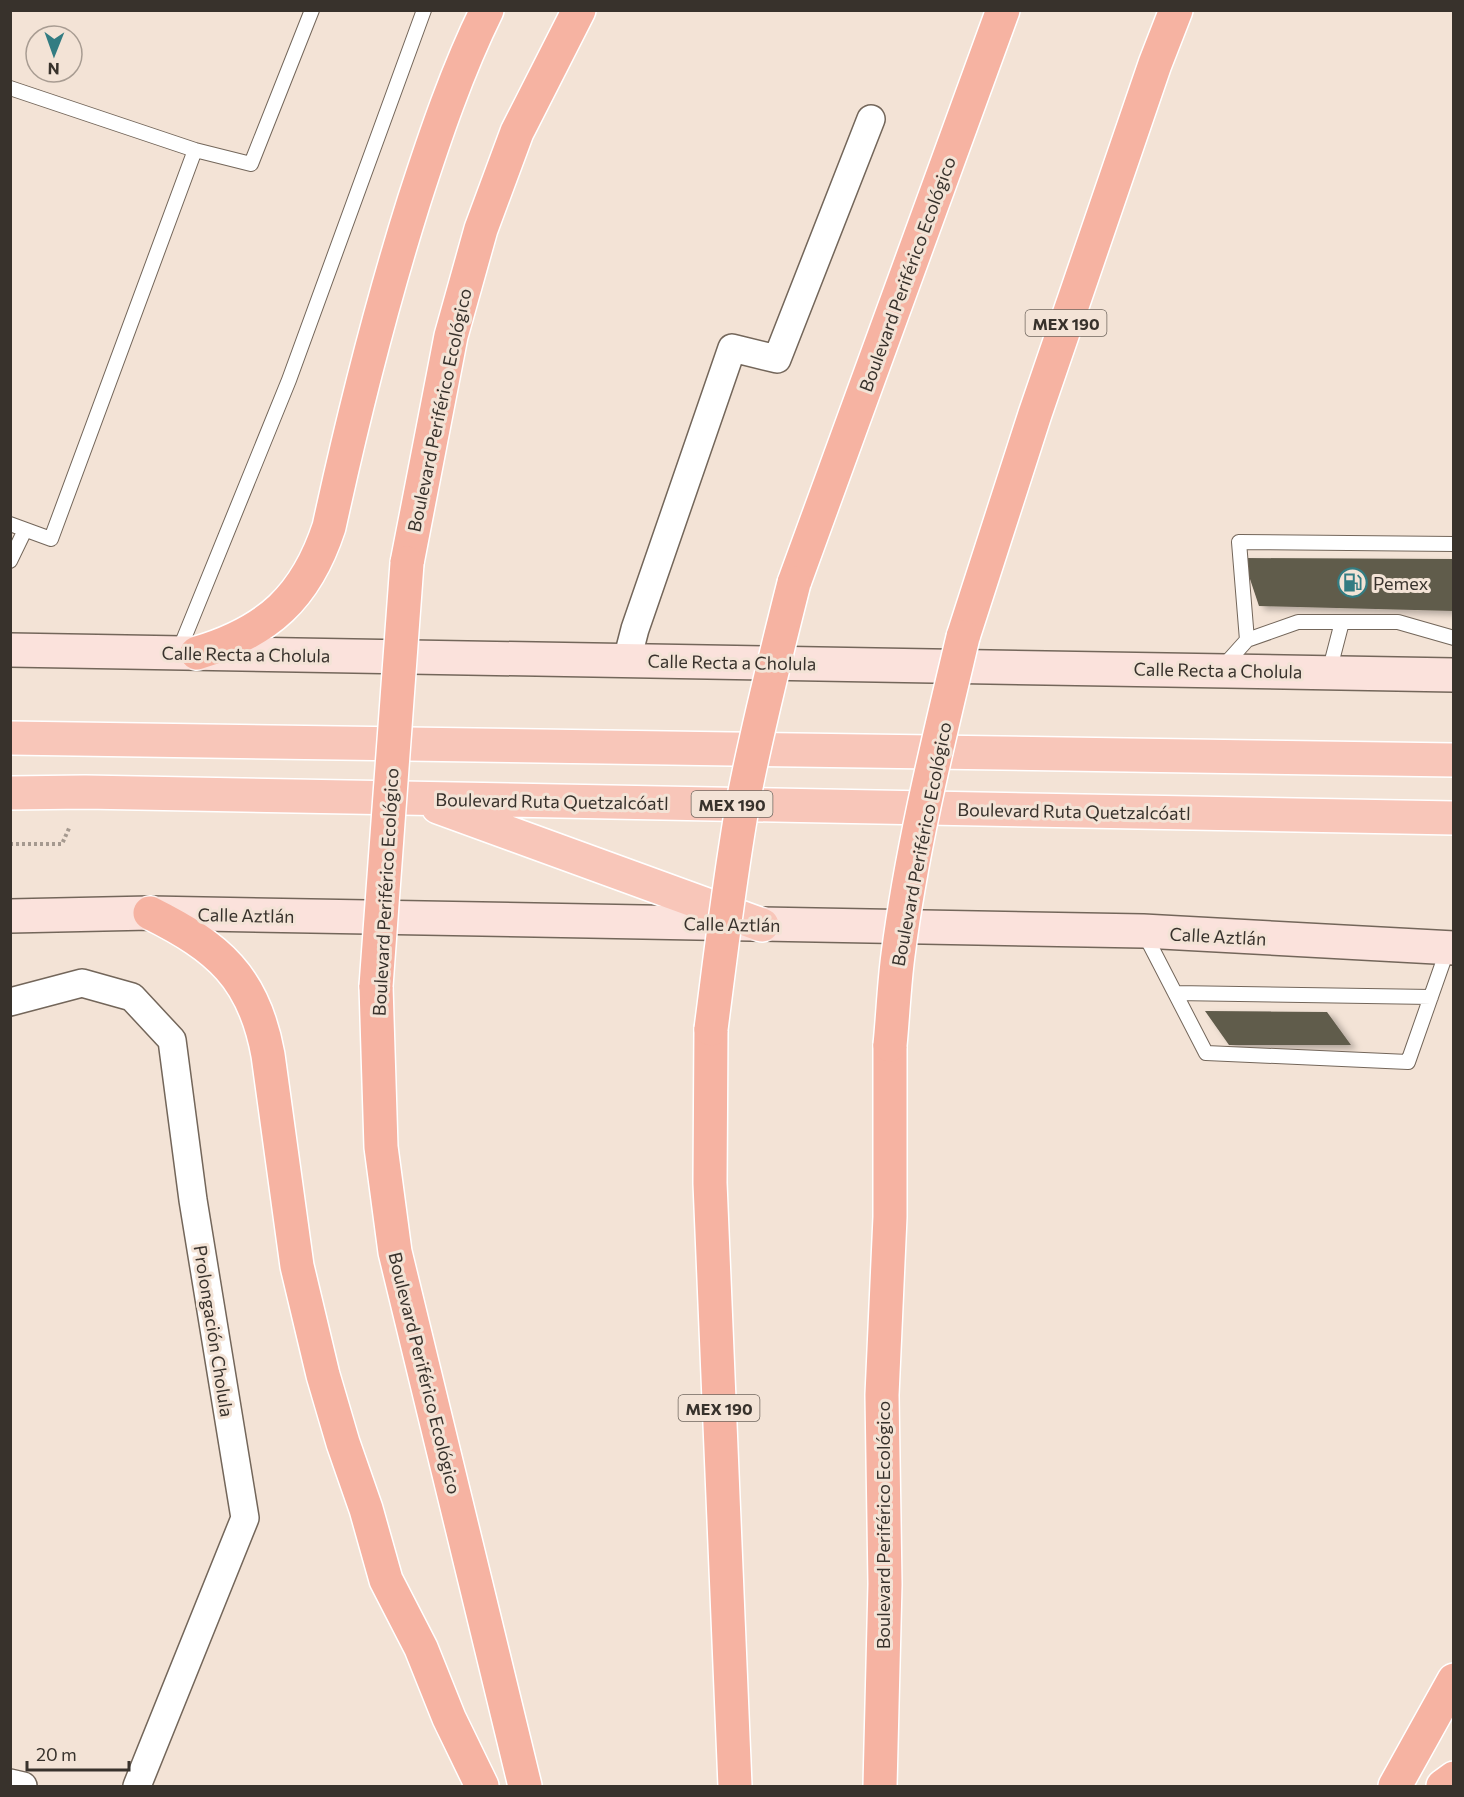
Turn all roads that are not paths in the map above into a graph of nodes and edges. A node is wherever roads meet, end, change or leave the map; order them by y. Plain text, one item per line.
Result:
1 (312, 10) edge
2 (424, 10) edge
3 (487, 10) edge
4 (579, 10) edge
5 (1003, 10) edge
6 (1176, 10) edge
7 (10, 88) edge
8 (871, 119) dead end
9 (195, 150) junction
10 (10, 524) edge
11 (25, 530) junction
12 (1454, 544) edge
13 (10, 561) edge
14 (1342, 622) junction
15 (1454, 638) edge
16 (1247, 640) junction
17 (10, 650) edge
18 (188, 653) junction
19 (627, 660) junction
20 (1220, 670) junction
21 (1329, 672) junction
22 (1454, 675) edge
23 (10, 738) edge
24 (1454, 760) edge
25 (10, 793) edge
26 (414, 798) junction
27 (1454, 818) edge
28 (150, 913) junction
29 (10, 916) edge
30 (762, 925) junction
31 (1143, 932) junction
32 (1451, 948) edge
33 (1175, 993) junction
34 (1431, 997) junction
35 (10, 1002) edge
36 (1454, 1680) edge
37 (1454, 1778) edge
38 (10, 1783) edge
39 (23, 1786) edge
40 (137, 1786) edge
41 (482, 1786) edge
42 (525, 1786) edge
43 (735, 1786) edge
44 (880, 1786) edge
45 (1395, 1786) edge
46 (1443, 1786) edge

1 - 9 lane
2 - 18 lane
3 - 18 highway
4 - 42 highway, Boulevard Periférico Ecológico, bridge
5 - 43 highway, Boulevard Periférico Ecológico / MEX 190, bridge
6 - 44 highway, Boulevard Periférico Ecológico / MEX 190, bridge
7 - 9 lane
8 - 19 street
9 - 11 lane
10 - 11 lane
11 - 13 lane
12 - 16 lane
14 - 15 lane
14 - 16 lane
14 - 21 lane
16 - 20 lane
17 - 18 main road, Calle Recta a Cholula
18 - 19 main road, Calle Recta a Cholula
19 - 20 main road, Calle Recta a Cholula
20 - 21 main road, Calle Recta a Cholula
21 - 22 main road, Calle Recta a Cholula
23 - 24 main road
25 - 26 main road, Boulevard Ruta Quetzalcóatl / MEX 190
26 - 27 main road, Boulevard Ruta Quetzalcóatl / MEX 190
26 - 30 main road
28 - 29 main road, Calle Aztlán
28 - 30 main road, Calle Aztlán
28 - 41 highway
30 - 31 main road, Calle Aztlán
31 - 32 main road, Calle Aztlán
31 - 33 lane
32 - 34 lane
33 - 34 lane
33 - 34 lane
35 - 40 street, Prolongación Cholula
36 - 45 highway
37 - 46 highway
38 - 39 street

